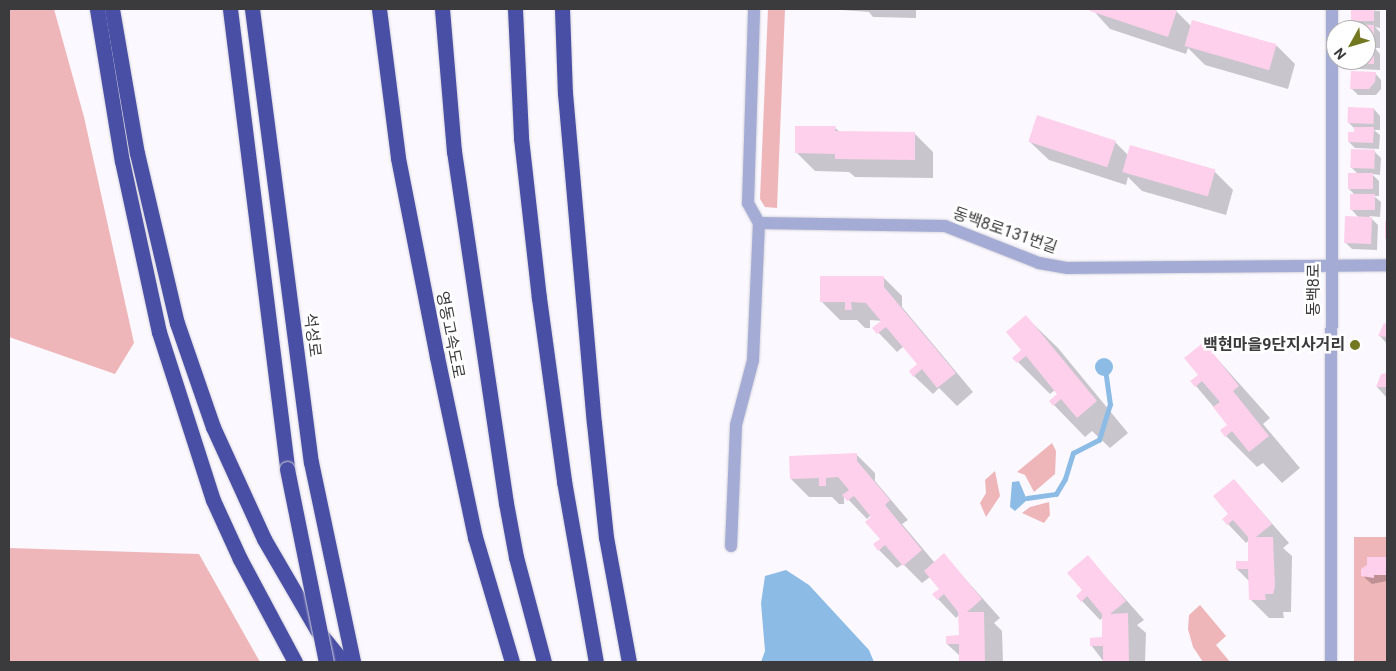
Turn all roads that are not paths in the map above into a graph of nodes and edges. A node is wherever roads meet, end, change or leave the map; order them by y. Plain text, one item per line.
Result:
1 (97, 9) edge
2 (112, 9) edge
3 (230, 9) edge
4 (252, 9) edge
5 (379, 9) edge
6 (442, 9) edge
7 (515, 9) edge
8 (562, 9) edge
9 (754, 9) edge
10 (1332, 9) edge
11 (759, 223) junction
12 (1387, 265) edge
13 (1330, 266) junction
14 (731, 546) dead end
15 (295, 662) edge
16 (326, 662) edge
17 (343, 662) edge
18 (353, 662) edge
19 (512, 662) edge
20 (544, 662) edge
21 (596, 662) edge
22 (629, 662) edge
23 (1331, 662) edge

1 - 15 highway
2 - 17 highway
3 - 16 highway, bridge
4 - 18 highway, 석성로
5 - 19 highway, 영동고속도로
6 - 20 highway, 영동고속도로
7 - 21 highway
8 - 22 highway
9 - 11 street
10 - 13 street, 동백8로
11 - 13 street, 동백8로131번길
11 - 14 street
12 - 13 street, 동백8로131번길
13 - 23 street, 동백8로

